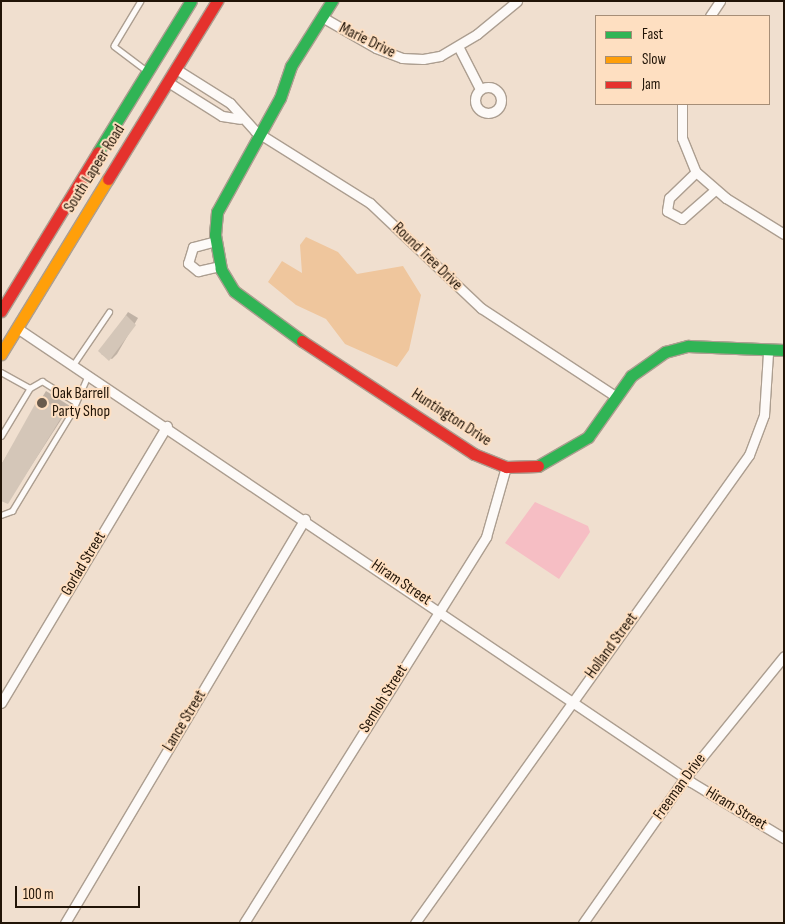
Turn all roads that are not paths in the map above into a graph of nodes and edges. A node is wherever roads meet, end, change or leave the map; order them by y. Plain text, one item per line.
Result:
1 (141, 1) edge
2 (191, 1) edge
3 (217, 1) edge
4 (332, 1) edge
5 (517, 1) edge
6 (720, 1) edge
7 (711, 15) edge
8 (322, 18) junction
9 (458, 46) junction
10 (176, 69) junction
11 (148, 72) junction
12 (168, 82) junction
13 (480, 89) dead end
14 (682, 105) edge
15 (240, 118) junction
16 (260, 134) junction
17 (96, 156) junction
18 (696, 172) junction
19 (110, 176) junction
20 (715, 190) junction
21 (53, 226) junction
22 (784, 234) edge
23 (216, 241) junction
24 (69, 243) junction
25 (220, 266) junction
26 (1, 311) edge
27 (109, 312) dead end
28 (17, 328) junction
29 (784, 350) edge
30 (768, 353) junction
31 (1, 354) edge
32 (73, 364) junction
33 (1, 372) edge
34 (88, 374) junction
35 (30, 388) junction
36 (615, 396) junction
37 (74, 401) junction
38 (167, 426) junction
39 (1, 436) edge
40 (506, 467) junction
41 (1, 515) edge
42 (305, 519) junction
43 (440, 609) junction
44 (784, 656) edge
45 (574, 700) junction
46 (1, 703) edge
47 (685, 778) junction
48 (784, 838) edge
49 (65, 923) edge
50 (244, 923) edge
51 (415, 923) edge
52 (583, 923) edge

1 - 11 lane
2 - 11 street, South Lapeer Road
3 - 10 street, South Lapeer Road
4 - 8 street, Huntington Drive
5 - 9 street, Marie Drive
6 - 7 street
8 - 9 street, Marie Drive
8 - 16 street, Huntington Drive
9 - 13 street
10 - 12 street, South Lapeer Road
10 - 15 street, Round Tree Drive
11 - 17 street, South Lapeer Road
12 - 15 street, Round Tree Drive
12 - 19 street, South Lapeer Road
14 - 18 street
15 - 16 street, Round Tree Drive
16 - 23 street, Huntington Drive
16 - 36 street, Round Tree Drive
17 - 19 street
17 - 21 street, South Lapeer Road
18 - 20 street
18 - 20 street
19 - 24 street, South Lapeer Road
20 - 22 street
21 - 24 street
21 - 26 street, South Lapeer Road
23 - 25 street, Huntington Drive
23 - 25 street
24 - 28 street, South Lapeer Road
25 - 40 street, Huntington Drive
27 - 32 lane
28 - 31 street, South Lapeer Road
28 - 32 street, Hiram Street
29 - 30 street, Huntington Drive
30 - 36 street, Huntington Drive
30 - 45 street, Holland Street
32 - 34 street, Hiram Street
33 - 35 lane
34 - 37 lane
34 - 38 street, Hiram Street
35 - 37 lane
35 - 39 lane
36 - 40 street, Huntington Drive
37 - 41 lane
38 - 42 street, Hiram Street
38 - 46 street, Gorlad Street
40 - 43 street, Semloh Street
42 - 43 street, Hiram Street
42 - 49 street, Lance Street
43 - 45 street, Hiram Street
43 - 50 street, Semloh Street
44 - 47 street, Freeman Drive
45 - 47 street, Hiram Street
45 - 51 street, Holland Street
47 - 48 street, Hiram Street
47 - 52 street, Freeman Drive

